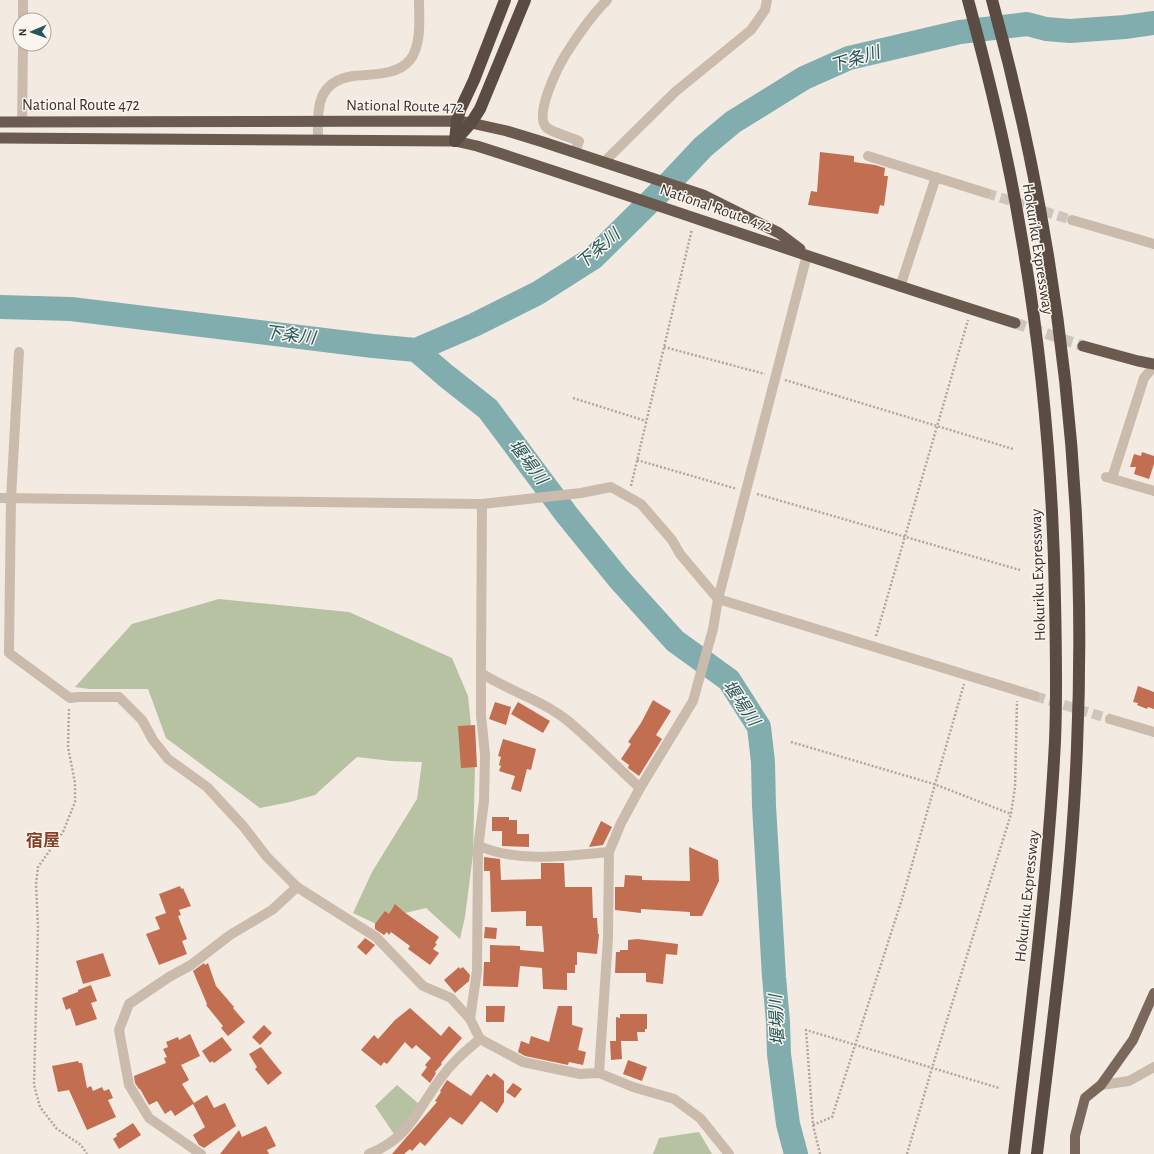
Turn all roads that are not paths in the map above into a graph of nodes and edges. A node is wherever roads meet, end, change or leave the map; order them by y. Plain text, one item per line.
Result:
1 (23, 0) edge
2 (419, 0) edge
3 (505, 0) edge
4 (525, 0) edge
5 (607, 0) edge
6 (767, 0) edge
7 (968, 0) edge
8 (992, 0) edge
9 (999, 0) edge
10 (23, 12) edge
11 (23, 52) edge
12 (318, 121) junction
13 (457, 121) junction
14 (0, 122) edge
15 (22, 122) junction
16 (471, 123) junction
17 (0, 138) edge
18 (318, 140) junction
19 (456, 141) junction
20 (575, 152) junction
21 (868, 156) dead end
22 (604, 162) junction
23 (1034, 166) junction
24 (936, 177) junction
25 (986, 193) tunnel mouth
26 (1072, 220) tunnel mouth
27 (1154, 244) edge
28 (806, 255) junction
29 (900, 287) junction
30 (1015, 323) tunnel mouth
31 (1083, 346) tunnel mouth
32 (19, 352) dead end
33 (1154, 365) edge
34 (1154, 491) edge
35 (0, 498) edge
36 (11, 499) junction
37 (482, 504) junction
38 (718, 598) junction
39 (481, 673) junction
40 (1035, 696) tunnel mouth
41 (1110, 719) tunnel mouth
42 (1154, 732) edge
43 (640, 788) junction
44 (478, 846) junction
45 (609, 852) junction
46 (297, 888) junction
47 (1154, 993) edge
48 (470, 1019) junction
49 (480, 1039) junction
50 (1154, 1067) edge
51 (599, 1073) junction
52 (1101, 1085) junction
53 (201, 1154) edge
54 (369, 1154) edge
55 (729, 1154) edge
56 (1014, 1154) edge
57 (1037, 1154) edge
58 (1075, 1154) edge

1 - 10 street
2 - 12 street
3 - 13 highway
4 - 16 highway
5 - 20 street
6 - 22 street
7 - 56 highway, Hokuriku Expressway
8 - 23 highway, Hokuriku Expressway
9 - 23 highway
11 - 15 street
12 - 13 highway, National Route 472
12 - 15 highway, National Route 472
12 - 18 street
13 - 16 highway, National Route 472
13 - 19 highway
14 - 15 highway, National Route 472
16 - 19 highway
16 - 20 highway, National Route 472
17 - 18 highway, National Route 472
18 - 19 highway, National Route 472
19 - 28 highway, National Route 472
20 - 22 highway, National Route 472
21 - 24 street
22 - 28 highway, National Route 472
23 - 57 highway, Hokuriku Expressway
24 - 25 street
24 - 29 street
26 - 27 street
28 - 29 highway, National Route 472
28 - 38 street
29 - 30 highway, National Route 472
31 - 33 highway
32 - 36 street
33 - 34 street
35 - 36 street
36 - 37 street
36 - 46 street
37 - 38 street
37 - 39 street
38 - 40 street
38 - 43 street
39 - 43 street
39 - 44 street
41 - 42 street
43 - 45 street
44 - 45 street
44 - 48 street
45 - 51 street
46 - 48 street
46 - 53 street
47 - 52 main road
48 - 49 street
49 - 51 street
49 - 54 street
50 - 52 street
51 - 55 street
52 - 58 main road

